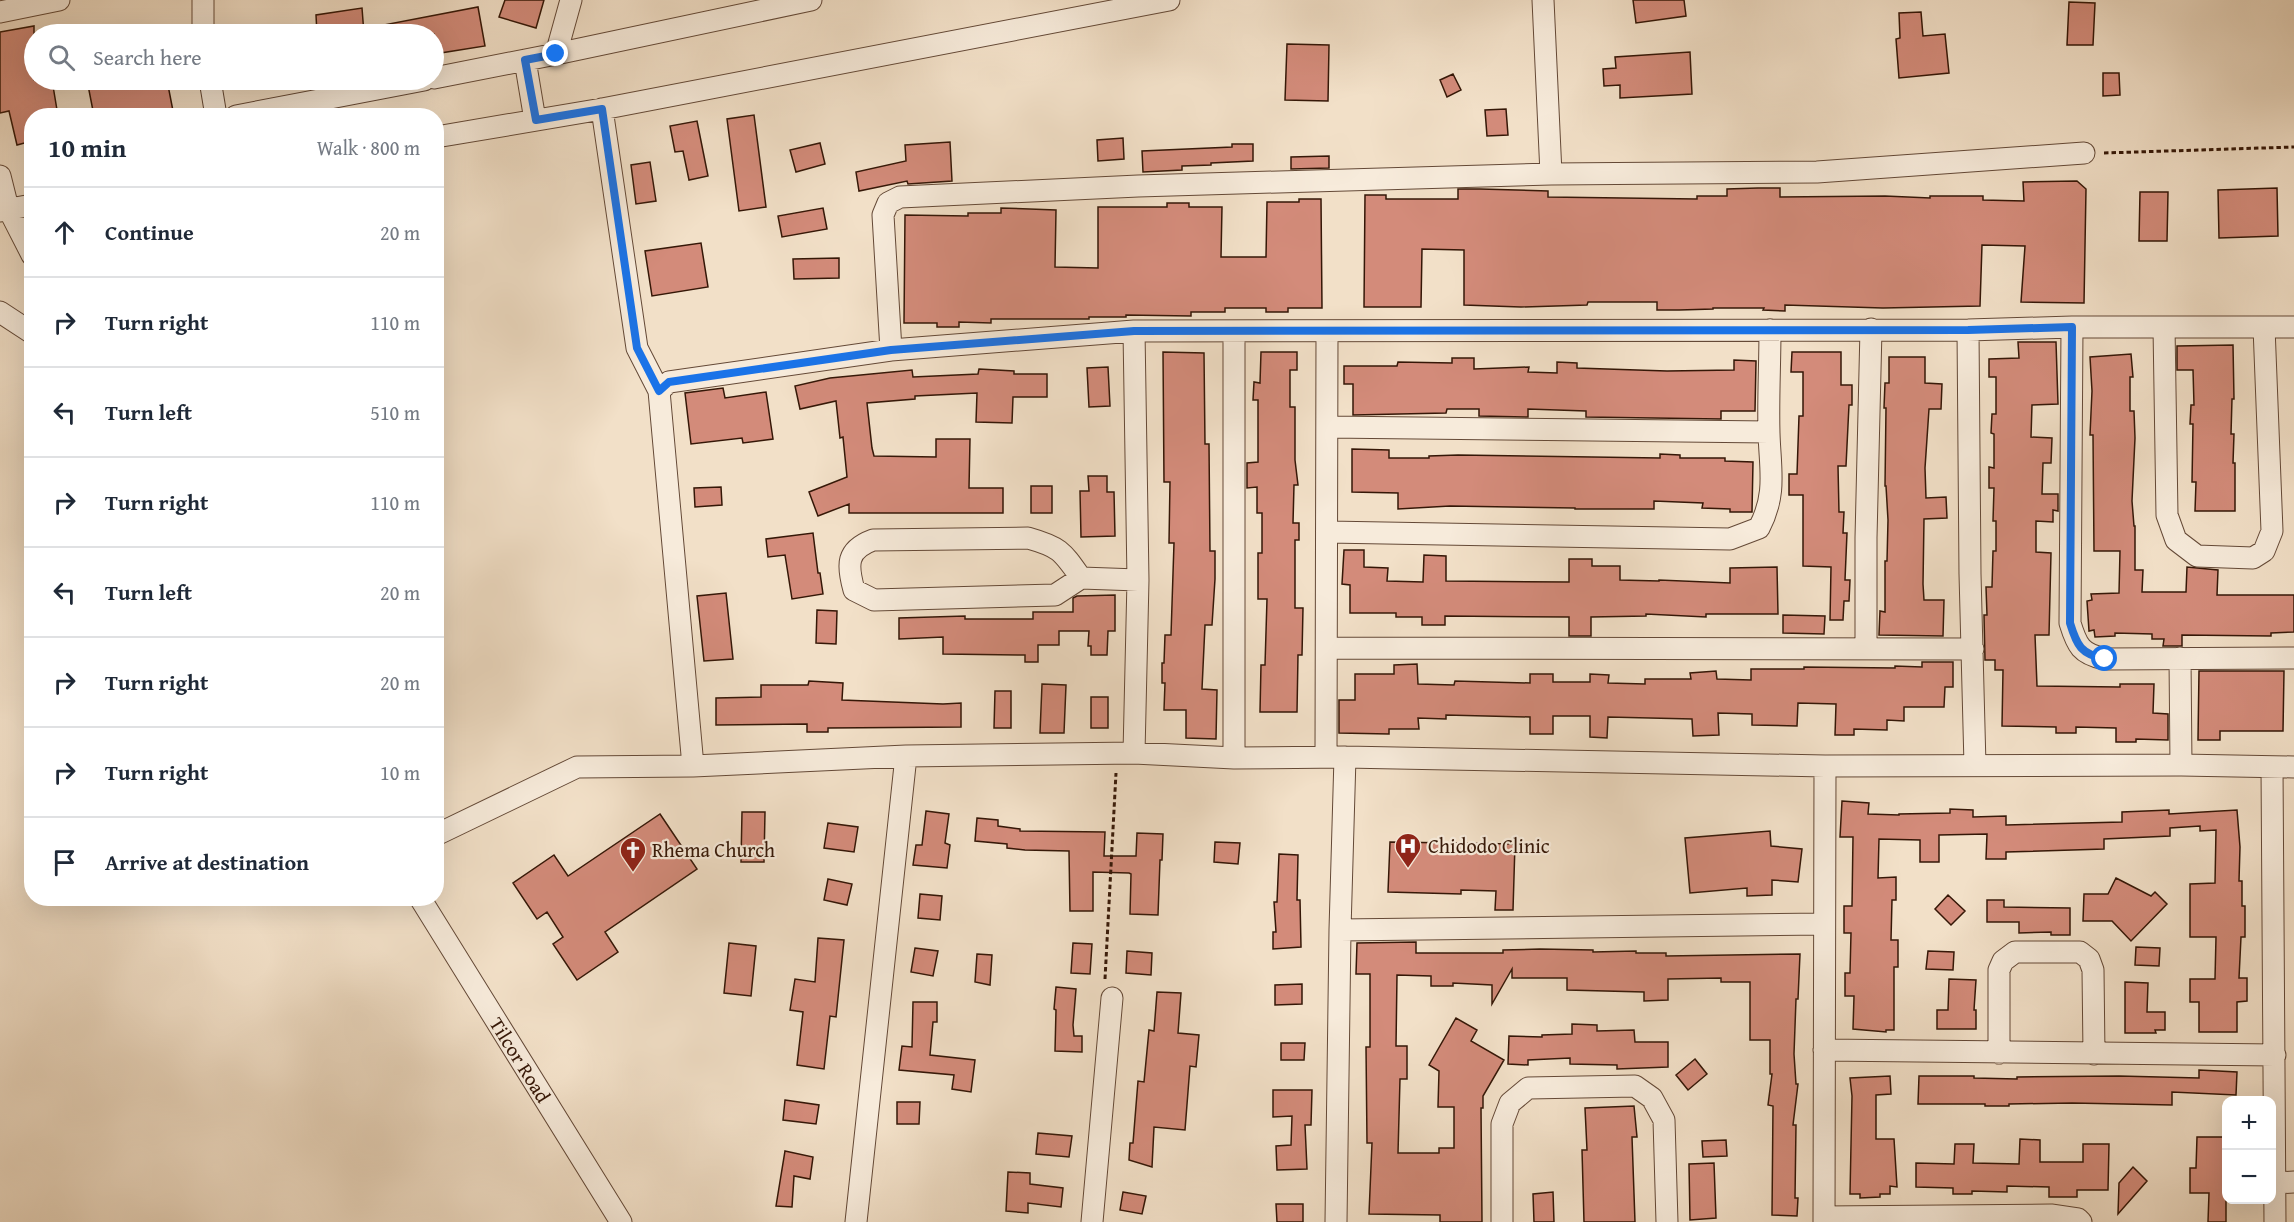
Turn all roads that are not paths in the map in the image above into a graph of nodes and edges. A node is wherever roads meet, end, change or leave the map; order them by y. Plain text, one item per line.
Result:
1 (59, 0) edge
2 (203, 0) edge
3 (571, 0) edge
4 (811, 0) edge
5 (1169, 0) edge
6 (1543, 0) edge
7 (0, 12) edge
8 (203, 24) edge
9 (556, 54) junction
10 (525, 60) junction
11 (444, 76) edge
12 (212, 90) edge
13 (372, 90) edge
14 (215, 108) edge
15 (279, 108) edge
16 (602, 109) junction
17 (536, 120) junction
18 (444, 136) edge
19 (2084, 153) road end
20 (1551, 174) junction
21 (0, 176) edge
22 (24, 206) edge
23 (4, 209) edge
24 (24, 242) edge
25 (0, 312) edge
26 (2072, 327) junction
27 (2164, 327) junction
28 (2264, 327) junction
29 (2294, 327) edge
30 (24, 328) edge
31 (1871, 329) junction
32 (1770, 330) junction
33 (1968, 330) junction
34 (1134, 331) junction
35 (1234, 331) junction
36 (1328, 332) junction
37 (891, 350) junction
38 (659, 391) junction
39 (1328, 427) junction
40 (1769, 432) junction
41 (1328, 532) junction
42 (1081, 578) junction
43 (1138, 580) junction
44 (1328, 648) junction
45 (1866, 649) junction
46 (1973, 649) junction
47 (2180, 658) junction
48 (2294, 658) edge
49 (1126, 753) junction
50 (906, 756) junction
51 (1336, 757) junction
52 (1234, 758) junction
53 (1975, 765) junction
54 (2181, 765) junction
55 (693, 766) junction
56 (1825, 766) junction
57 (2272, 767) junction
58 (2294, 767) edge
59 (444, 831) edge
60 (425, 906) edge
61 (1823, 924) junction
62 (1340, 930) junction
63 (1112, 998) road end
64 (1824, 1050) junction
65 (1999, 1053) junction
66 (2094, 1054) junction
67 (2275, 1055) junction
68 (2284, 1183) edge
69 (1824, 1220) edge
70 (621, 1222) edge
71 (856, 1222) edge
72 (1092, 1222) edge
73 (1336, 1222) edge
74 (1502, 1222) edge
75 (1667, 1222) edge
76 (2080, 1222) edge
77 (2276, 1222) edge

1 - 7 street
2 - 8 street
3 - 9 street
4 - 9 street
5 - 16 street
6 - 20 street
9 - 10 street
10 - 11 street
10 - 17 street
12 - 14 street
13 - 15 street
16 - 17 street
16 - 38 street
17 - 18 street
19 - 20 street
20 - 37 street
21 - 23 street
22 - 23 street
23 - 24 street
25 - 30 street
26 - 27 street
26 - 33 street
26 - 47 street
27 - 28 street
27 - 28 street
28 - 29 street
31 - 32 street
31 - 33 street
31 - 45 street
32 - 36 street
32 - 40 street
33 - 46 street
34 - 35 street
34 - 37 street
34 - 43 street
35 - 36 street
35 - 52 street
36 - 39 street
37 - 38 street
38 - 55 street
39 - 40 street
39 - 41 street
40 - 41 street
41 - 44 street
42 - 42 street
42 - 43 street
43 - 49 street
44 - 45 street
44 - 51 street
45 - 46 street
46 - 53 street
47 - 48 street
47 - 54 street
49 - 50 street
49 - 52 street
50 - 55 street
50 - 71 street
51 - 52 street
51 - 56 street
51 - 62 street
53 - 54 street
53 - 56 street
54 - 57 street
55 - 59 street
56 - 61 street
57 - 58 street
57 - 67 street
60 - 70 street, Tilcor Road
61 - 62 street
61 - 64 street
62 - 73 street
63 - 72 street
64 - 65 street
64 - 69 street
65 - 66 street
65 - 66 street
66 - 67 street
67 - 68 street
68 - 77 street
69 - 76 street
74 - 75 street

